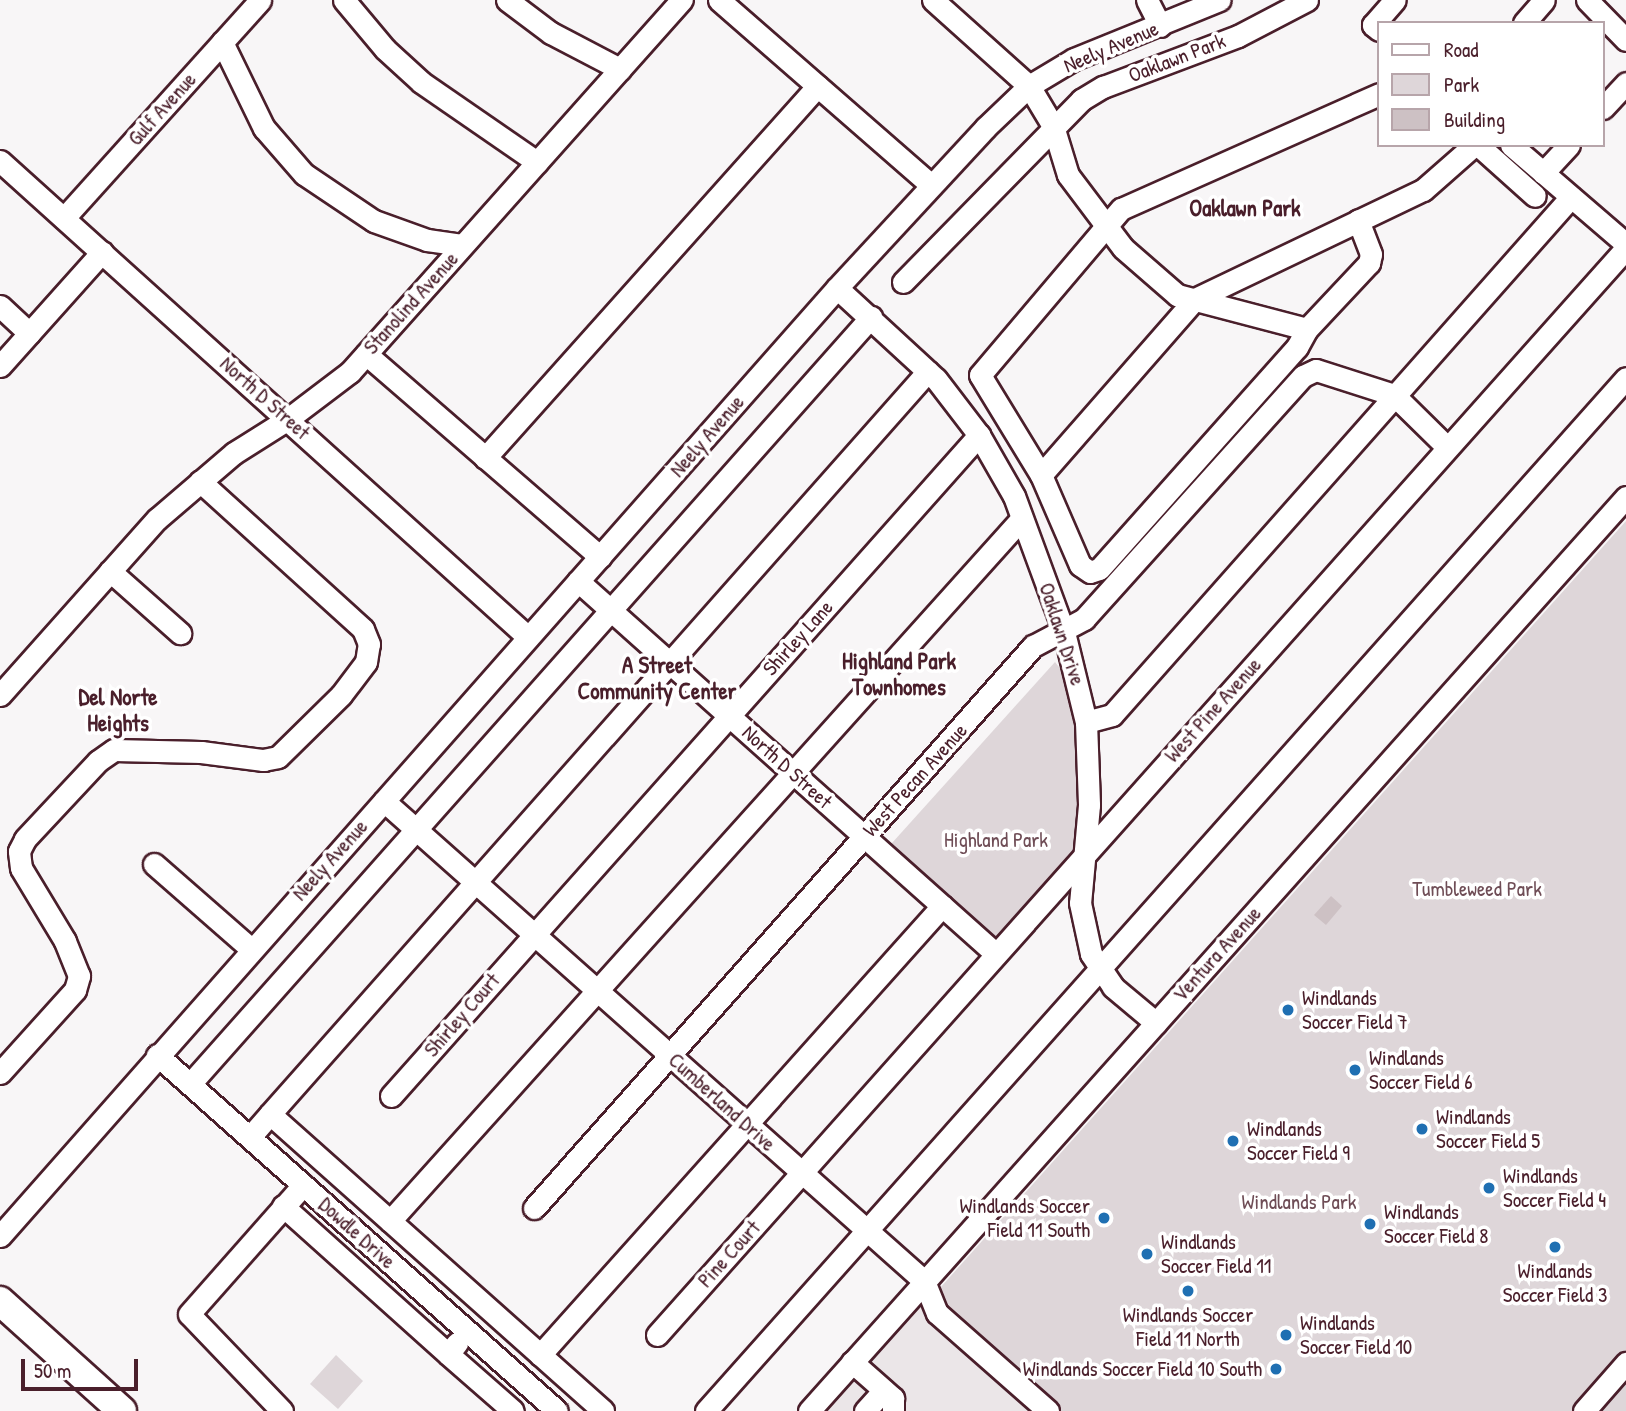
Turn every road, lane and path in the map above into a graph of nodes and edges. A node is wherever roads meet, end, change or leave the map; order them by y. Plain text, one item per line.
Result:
1 (260, 0) edge
2 (344, 0) edge
3 (507, 0) edge
4 (682, 0) edge
5 (719, 0) edge
6 (933, 0) edge
7 (1147, 0) edge
8 (1219, 0) edge
9 (1307, 0) edge
10 (1395, 0) edge
11 (1544, 0) edge
12 (1587, 0) edge
13 (1526, 21) edge
14 (1160, 26) junction
15 (1378, 29) edge
16 (1626, 40) edge
17 (222, 42) junction
18 (620, 69) junction
19 (1626, 83) edge
20 (818, 86) junction
21 (1029, 86) junction
22 (1378, 94) edge
23 (1605, 106) edge
24 (1053, 126) junction
25 (1474, 147) edge
26 (1478, 147) edge
27 (1513, 147) edge
28 (1567, 147) edge
29 (0, 161) edge
30 (537, 162) junction
31 (1543, 173) junction
32 (931, 185) junction
33 (1535, 196) dead end
34 (1571, 197) junction
35 (64, 218) junction
36 (1358, 220) junction
37 (1108, 228) junction
38 (462, 245) junction
39 (1626, 246) edge
40 (102, 253) junction
41 (903, 282) dead end
42 (837, 288) junction
43 (1195, 299) junction
44 (0, 306) edge
45 (872, 317) junction
46 (1307, 329) junction
47 (29, 333) junction
48 (366, 354) junction
49 (0, 366) edge
50 (928, 371) junction
51 (1626, 378) edge
52 (1394, 395) junction
53 (288, 419) junction
54 (979, 435) junction
55 (1447, 447) junction
56 (485, 458) junction
57 (1041, 475) junction
58 (201, 481) junction
59 (1626, 497) edge
60 (1022, 519) junction
61 (600, 557) junction
62 (110, 571) junction
63 (578, 581) junction
64 (611, 611) junction
65 (1064, 632) junction
66 (180, 633) dead end
67 (528, 637) junction
68 (671, 663) junction
69 (0, 695) edge
70 (729, 715) junction
71 (1086, 722) junction
72 (791, 771) junction
73 (384, 801) junction
74 (416, 829) junction
75 (864, 837) junction
76 (1084, 856) junction
77 (154, 864) dead end
78 (477, 883) junction
79 (942, 906) junction
80 (534, 934) junction
81 (251, 948) junction
82 (996, 954) junction
83 (1099, 966) junction
84 (598, 991) junction
85 (1156, 1023) junction
86 (157, 1055) junction
87 (669, 1055) junction
88 (0, 1073) edge
89 (190, 1084) junction
90 (391, 1096) dead end
91 (270, 1114) junction
92 (746, 1123) junction
93 (250, 1137) junction
94 (802, 1172) junction
95 (303, 1185) junction
96 (284, 1206) junction
97 (534, 1208) dead end
98 (390, 1221) junction
99 (866, 1230) junction
100 (0, 1237) edge
101 (925, 1281) junction
102 (0, 1301) edge
103 (467, 1331) junction
104 (657, 1335) dead end
105 (448, 1354) junction
106 (540, 1354) junction
107 (852, 1362) junction
108 (1626, 1363) edge
109 (884, 1390) junction
110 (122, 1411) edge
111 (282, 1411) edge
112 (513, 1411) edge
113 (557, 1411) edge
114 (603, 1411) edge
115 (706, 1411) edge
116 (810, 1411) edge
117 (865, 1411) edge
118 (893, 1411) edge
119 (1048, 1411) edge
120 (1584, 1411) edge

1 - 17 street, Gulf Avenue
2 - 30 street
3 - 18 street
4 - 18 street, Stanolind Avenue
5 - 20 street
6 - 21 street
7 - 14 street
8 - 14 street, Neely Avenue
9 - 24 street, Oaklawn Park
10 - 15 street
11 - 13 street
12 - 16 street
14 - 21 street, Neely Avenue
17 - 35 street, Gulf Avenue
17 - 38 street
18 - 30 street, Stanolind Avenue
19 - 23 street
20 - 32 street
20 - 56 street
21 - 24 street
21 - 32 street, Neely Avenue
22 - 37 street
24 - 37 street
24 - 41 street, Oaklawn Park
25 - 36 street
26 - 33 street
27 - 31 street
28 - 31 street
29 - 35 street, North D Street
30 - 38 street, Stanolind Avenue
31 - 34 street
32 - 42 street, Neely Avenue
34 - 39 street
34 - 52 street
35 - 40 street, North D Street
36 - 43 street
36 - 46 street
37 - 43 street
37 - 57 street
38 - 48 street, Stanolind Avenue
39 - 55 street, West Pine Avenue
40 - 47 street
40 - 53 street, North D Street
42 - 45 street, Oaklawn Drive
42 - 61 street, Neely Avenue
43 - 46 street
43 - 57 street
44 - 47 street
45 - 50 street, Oaklawn Drive
45 - 64 street
46 - 57 street
47 - 49 street
48 - 53 street, Stanolind Avenue
48 - 56 street
50 - 54 street, Oaklawn Drive
50 - 68 street
51 - 83 street
52 - 55 street
52 - 65 street, West Pecan Avenue
52 - 71 street
53 - 58 street, Stanolind Avenue
53 - 67 street, North D Street
54 - 60 street, Oaklawn Drive
54 - 70 street, Shirley Lane
55 - 76 street, West Pine Avenue
56 - 61 street
58 - 62 street, Stanolind Avenue
58 - 88 street
59 - 85 street, Ventura Avenue
60 - 65 street, Oaklawn Drive
60 - 72 street
61 - 63 street, Neely Avenue
62 - 66 street
62 - 69 street, Stanolind Avenue
63 - 64 street, North D Street
63 - 67 street, Neely Avenue
64 - 68 street, North D Street
64 - 74 street
65 - 71 street, Oaklawn Drive
65 - 75 street, West Pecan Avenue
67 - 73 street, Neely Avenue
68 - 70 street, North D Street
68 - 78 street
70 - 72 street, North D Street
70 - 80 street, Shirley Lane
71 - 76 street, Oaklawn Drive
72 - 75 street, North D Street
72 - 84 street
73 - 74 street, Cumberland Drive
73 - 81 street, Neely Avenue
74 - 78 street, Cumberland Drive
74 - 89 street
75 - 79 street, North D Street
75 - 87 street, West Pecan Avenue
76 - 82 street, West Pine Avenue
76 - 83 street, Oaklawn Drive
77 - 81 street
78 - 80 street, Cumberland Drive
78 - 91 street
79 - 82 street, North D Street
79 - 92 street
80 - 84 street, Cumberland Drive
80 - 90 street, Shirley Court
81 - 86 street, Neely Avenue
82 - 94 street, West Pine Avenue
83 - 85 street, Oaklawn Drive
83 - 99 street
84 - 87 street, Cumberland Drive
84 - 98 street
85 - 101 street, Ventura Avenue
86 - 89 street, Dowdle Drive
86 - 100 street, Neely Avenue
87 - 92 street, Cumberland Drive
87 - 97 street, West Pecan Avenue
89 - 93 street, Dowdle Drive
91 - 93 street
91 - 98 street
92 - 94 street, Cumberland Drive
92 - 106 street
93 - 95 street, Dowdle Drive
94 - 99 street, Cumberland Drive
94 - 104 street, Pine Court
95 - 96 street
95 - 103 street, Dowdle Drive
96 - 105 street
96 - 111 street
98 - 106 street
99 - 101 street, Cumberland Drive
99 - 115 street
101 - 107 street, Ventura Avenue
101 - 119 street, Cumberland Drive
102 - 110 main road
103 - 105 street
103 - 113 street, Dowdle Drive
105 - 112 street
106 - 114 street
107 - 109 street
107 - 116 street, Ventura Avenue
108 - 120 street
109 - 117 street
109 - 118 street

